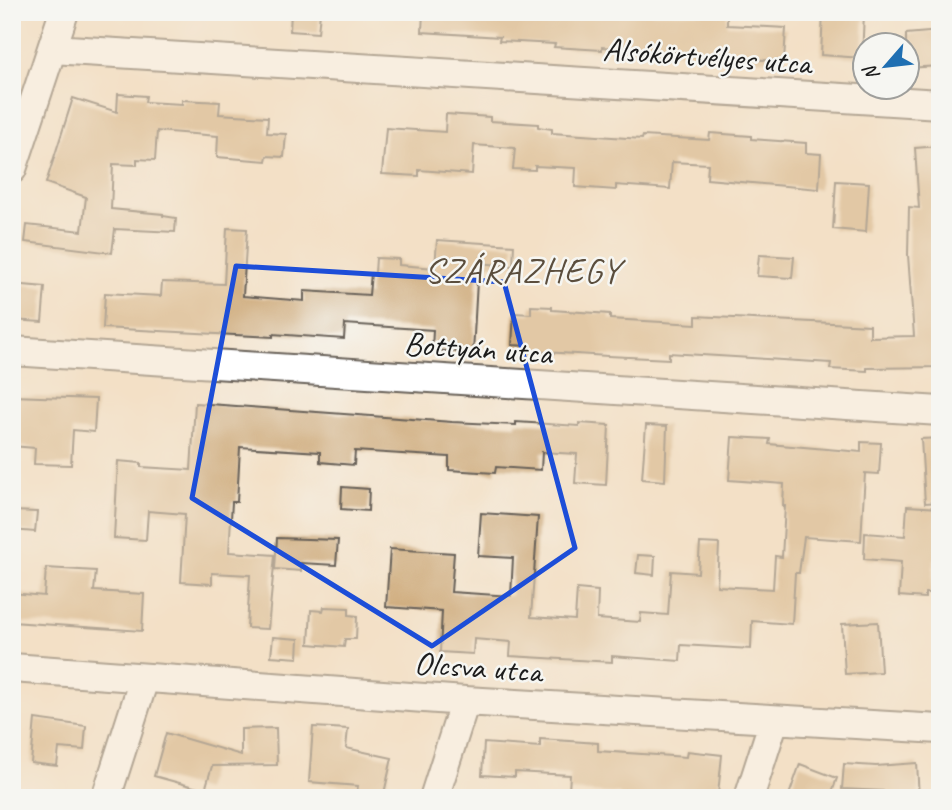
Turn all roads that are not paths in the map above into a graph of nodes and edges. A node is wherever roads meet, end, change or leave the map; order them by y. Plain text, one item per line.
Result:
1 (64, 12) edge
2 (52, 49) junction
3 (940, 104) edge
4 (12, 169) edge
5 (12, 352) edge
6 (940, 411) edge
7 (12, 668) edge
8 (144, 679) junction
9 (465, 701) junction
10 (774, 720) junction
11 (940, 729) edge
12 (106, 798) edge
13 (434, 798) edge
14 (749, 798) edge

1 - 2 street
2 - 3 street, Alsókörtvélyes utca
2 - 4 street
5 - 6 street, Bottyán utca
7 - 8 street, Olcsva utca
8 - 9 street, Olcsva utca
8 - 12 street
9 - 10 street, Olcsva utca
9 - 13 street
10 - 11 street, Olcsva utca
10 - 14 street

